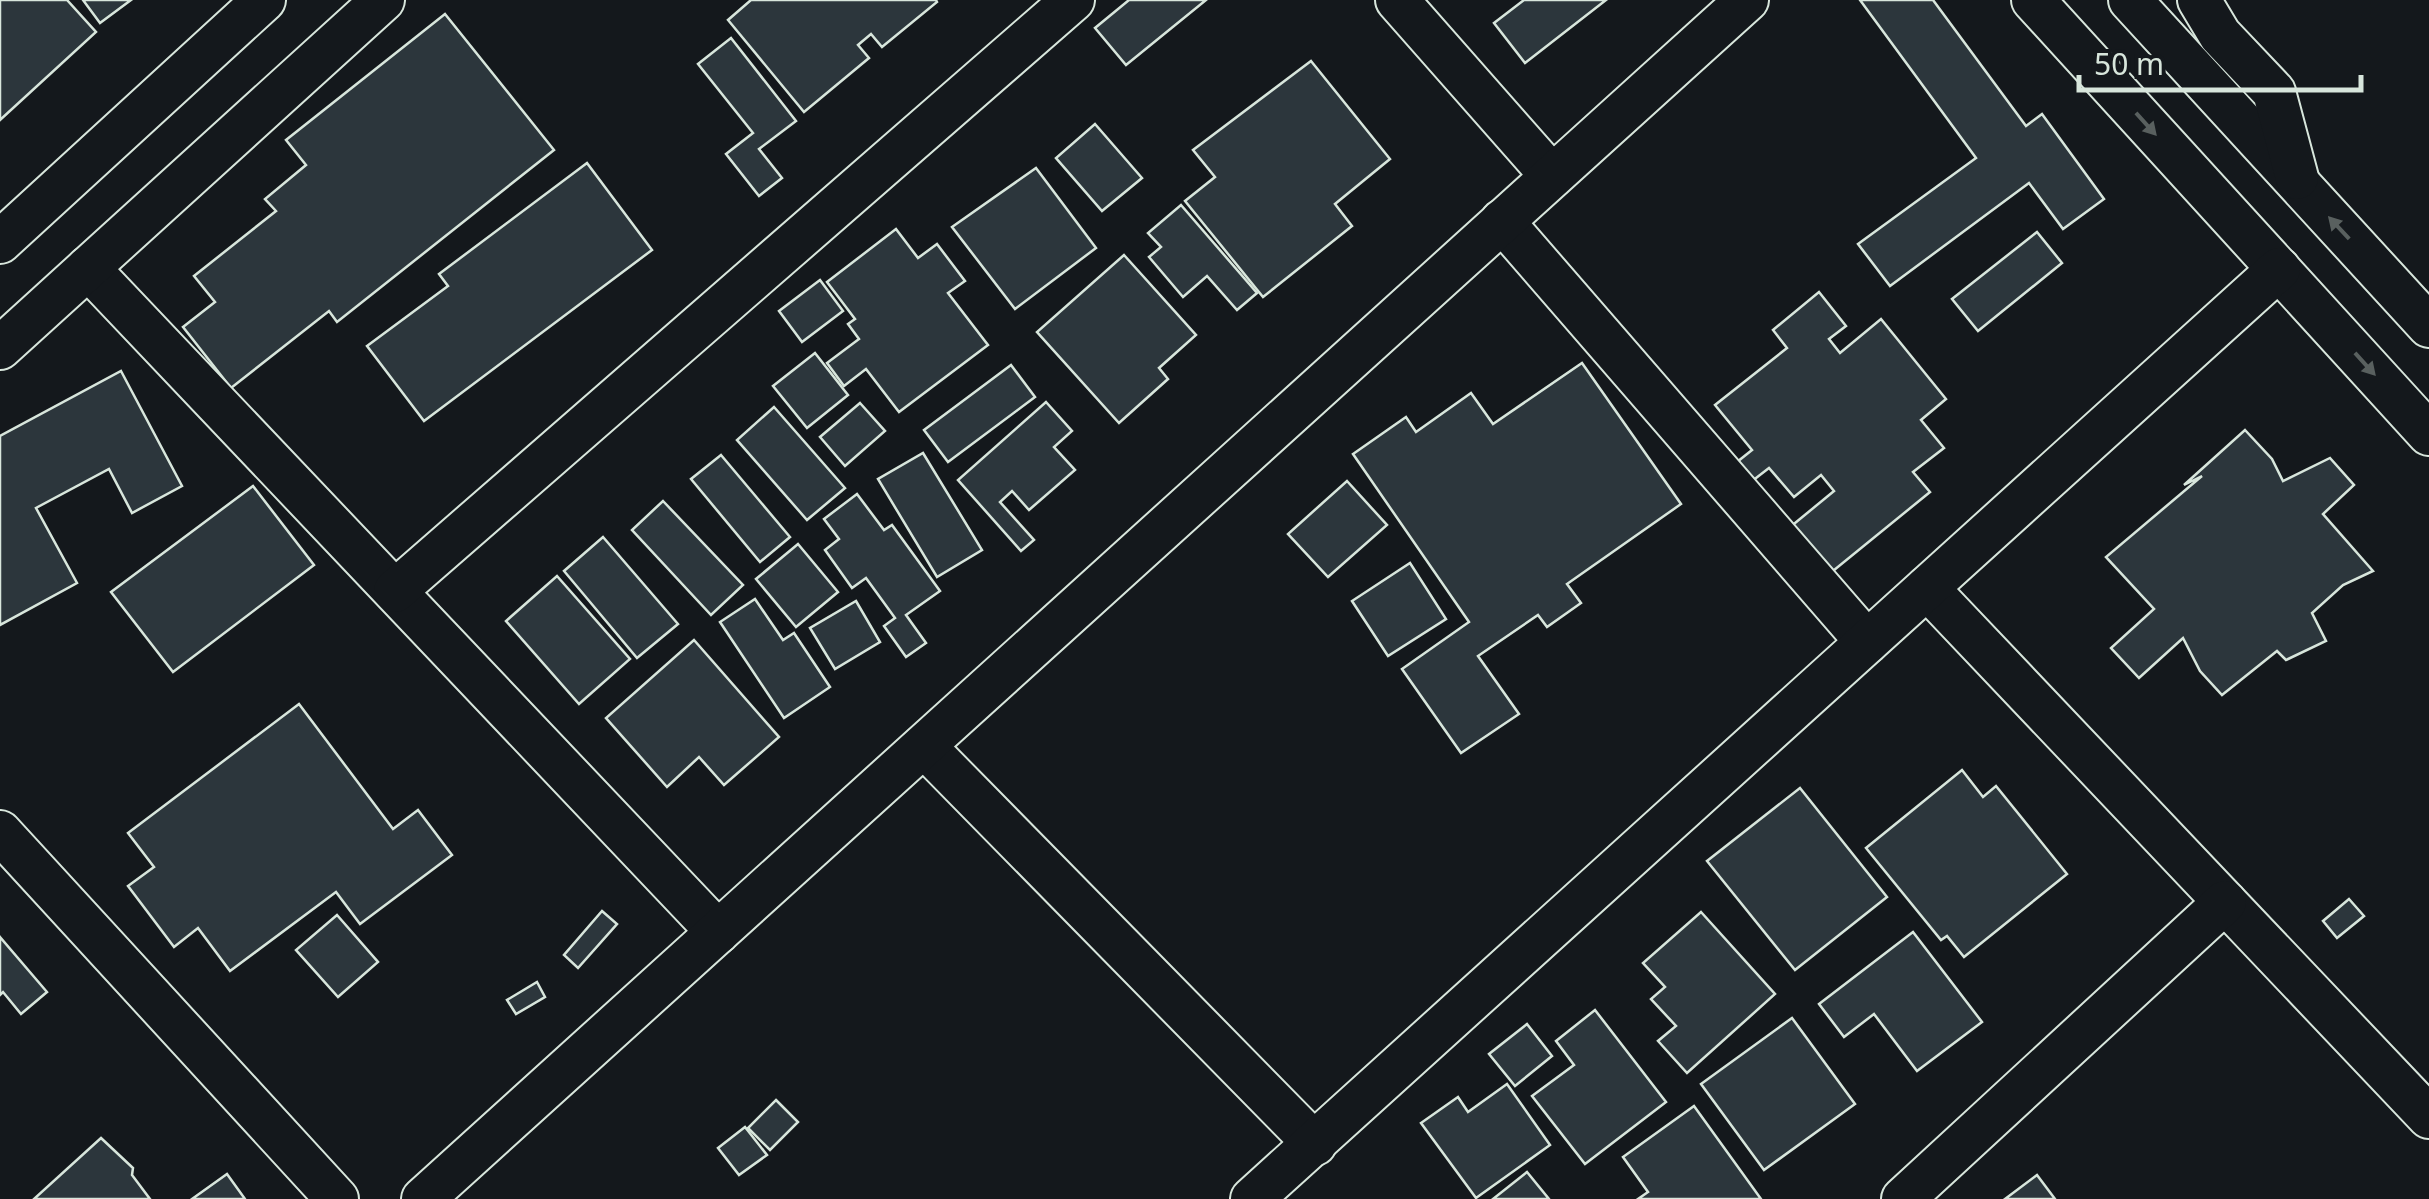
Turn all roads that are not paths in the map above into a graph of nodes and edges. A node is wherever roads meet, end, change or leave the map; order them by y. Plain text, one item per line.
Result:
1 (264, 0) edge
2 (383, 0) edge
3 (1073, 0) edge
4 (1397, 0) edge
5 (1747, 0) edge
6 (2033, 0) edge
7 (2130, 0) edge
8 (2199, 0) edge
9 (1552, 176) junction
10 (2298, 183) junction
11 (1502, 222) junction
12 (3, 233) edge
13 (88, 268) junction
14 (2278, 269) junction
15 (2429, 326) edge
16 (0, 348) edge
17 (2429, 434) edge
18 (1927, 588) junction
19 (395, 591) junction
20 (1867, 642) junction
21 (924, 746) junction
22 (0, 832) edge
23 (2225, 902) junction
24 (718, 932) junction
25 (2429, 1117) edge
26 (1315, 1144) junction
27 (438, 1194) edge
28 (337, 1199) edge
29 (1252, 1199) edge
30 (1903, 1199) edge

1 - 12 street
2 - 13 street
3 - 19 street
4 - 9 street
5 - 9 street
6 -> 14 street
7 - 10 street
8 - 10 street
9 - 11 street
15 -> 10 street
11 - 20 street
11 - 21 street
13 - 16 street
13 - 19 street
14 -> 17 street
14 - 18 street
18 - 20 street
18 - 23 street
19 - 24 street
20 - 26 street
21 - 24 street
21 - 26 street
22 - 28 street
23 - 25 street
23 - 30 street
24 - 27 street
26 - 29 street

